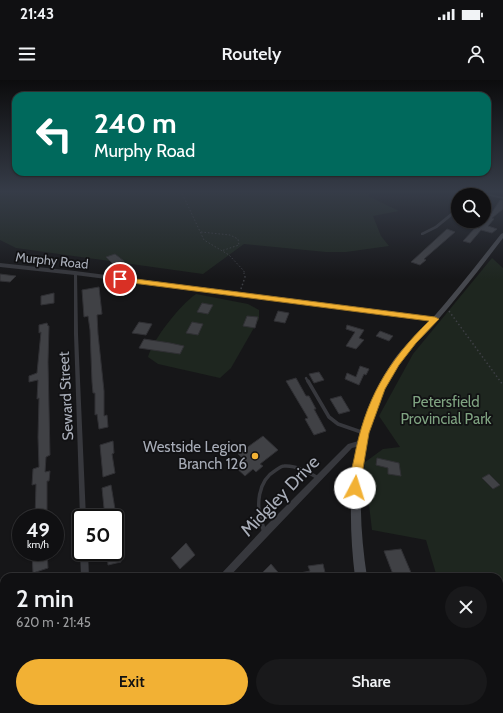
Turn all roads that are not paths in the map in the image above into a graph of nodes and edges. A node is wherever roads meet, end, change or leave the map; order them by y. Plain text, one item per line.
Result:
1 (444, 221) edge
2 (422, 234) dead end
3 (503, 235) edge
4 (0, 265) edge
5 (74, 273) junction
6 (435, 319) junction
7 (306, 378) dead end
8 (364, 433) junction
9 (362, 443) junction
10 (319, 479) junction
11 (83, 509) edge
12 (265, 533) junction
13 (84, 561) edge
14 (85, 573) edge
15 (228, 573) edge
16 (361, 573) edge

1 - 2 street
3 - 6 main road
4 - 5 street, Murphy Road
5 - 6 street, Murphy Road
5 - 11 street, Seward Street
6 - 8 main road
7 - 8 lane
8 - 9 main road
9 - 10 street, Midgley Drive
9 - 16 main road
10 - 12 street, Midgley Drive
10 - 12 lane
12 - 15 street, Midgley Drive
13 - 14 street

